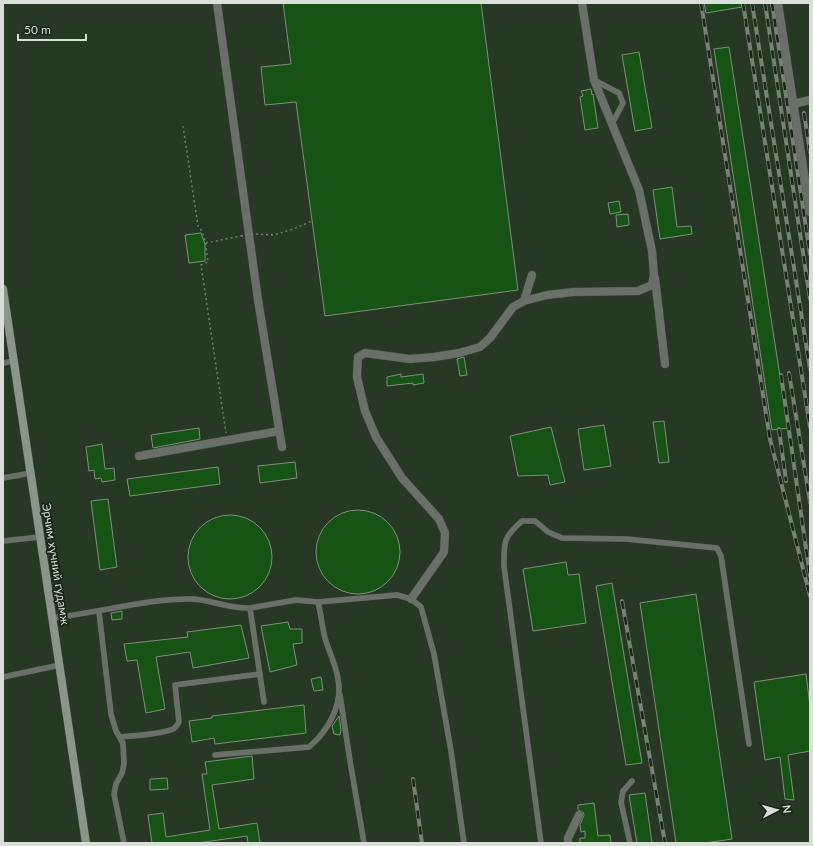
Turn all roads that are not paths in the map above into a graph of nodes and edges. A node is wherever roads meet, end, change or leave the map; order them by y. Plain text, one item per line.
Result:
1 (217, 3) edge
2 (582, 3) edge
3 (778, 3) edge
4 (594, 80) junction
5 (810, 100) edge
6 (793, 104) junction
7 (612, 124) junction
8 (810, 212) edge
9 (654, 274) junction
10 (532, 275) dead end
11 (3, 289) edge
12 (524, 301) junction
13 (14, 361) junction
14 (3, 362) edge
15 (665, 364) dead end
16 (279, 431) junction
17 (282, 447) dead end
18 (139, 456) dead end
19 (31, 473) junction
20 (3, 478) edge
21 (40, 537) junction
22 (3, 541) edge
23 (411, 599) junction
24 (318, 602) junction
25 (250, 608) junction
26 (99, 612) junction
27 (52, 618) junction
28 (60, 665) junction
29 (260, 674) junction
30 (3, 677) edge
31 (338, 682) junction
32 (264, 702) dead end
33 (120, 737) junction
34 (749, 744) dead end
35 (215, 755) dead end
36 (632, 781) dead end
37 (579, 815) dead end
38 (86, 843) edge
39 (124, 843) edge
40 (364, 843) edge
41 (464, 843) edge
42 (541, 843) edge
43 (568, 843) edge
44 (630, 843) edge

1 - 16 street
2 - 4 street
3 - 6 street
4 - 7 street
4 - 7 lane
5 - 6 street
6 - 8 street
7 - 9 street
9 - 12 street
9 - 15 street
10 - 12 street
11 - 13 main road, Эрчим хүчний гудамж
12 - 23 street
13 - 14 lane
13 - 19 main road, Эрчим хүчний гудамж
16 - 17 street
16 - 18 street
19 - 20 lane
19 - 21 main road, Эрчим хүчний гудамж
21 - 22 lane
21 - 27 main road, Эрчим хүчний гудамж
23 - 24 lane
23 - 41 lane
24 - 25 lane
24 - 31 lane
25 - 26 lane
25 - 29 lane
26 - 27 lane
26 - 33 lane
27 - 28 main road, Эрчим хүчний гудамж
28 - 30 lane
28 - 38 main road, Эрчим хүчний гудамж
29 - 32 lane
29 - 33 lane
31 - 35 lane
31 - 40 lane
33 - 39 lane
34 - 42 lane
36 - 44 lane
37 - 43 street

